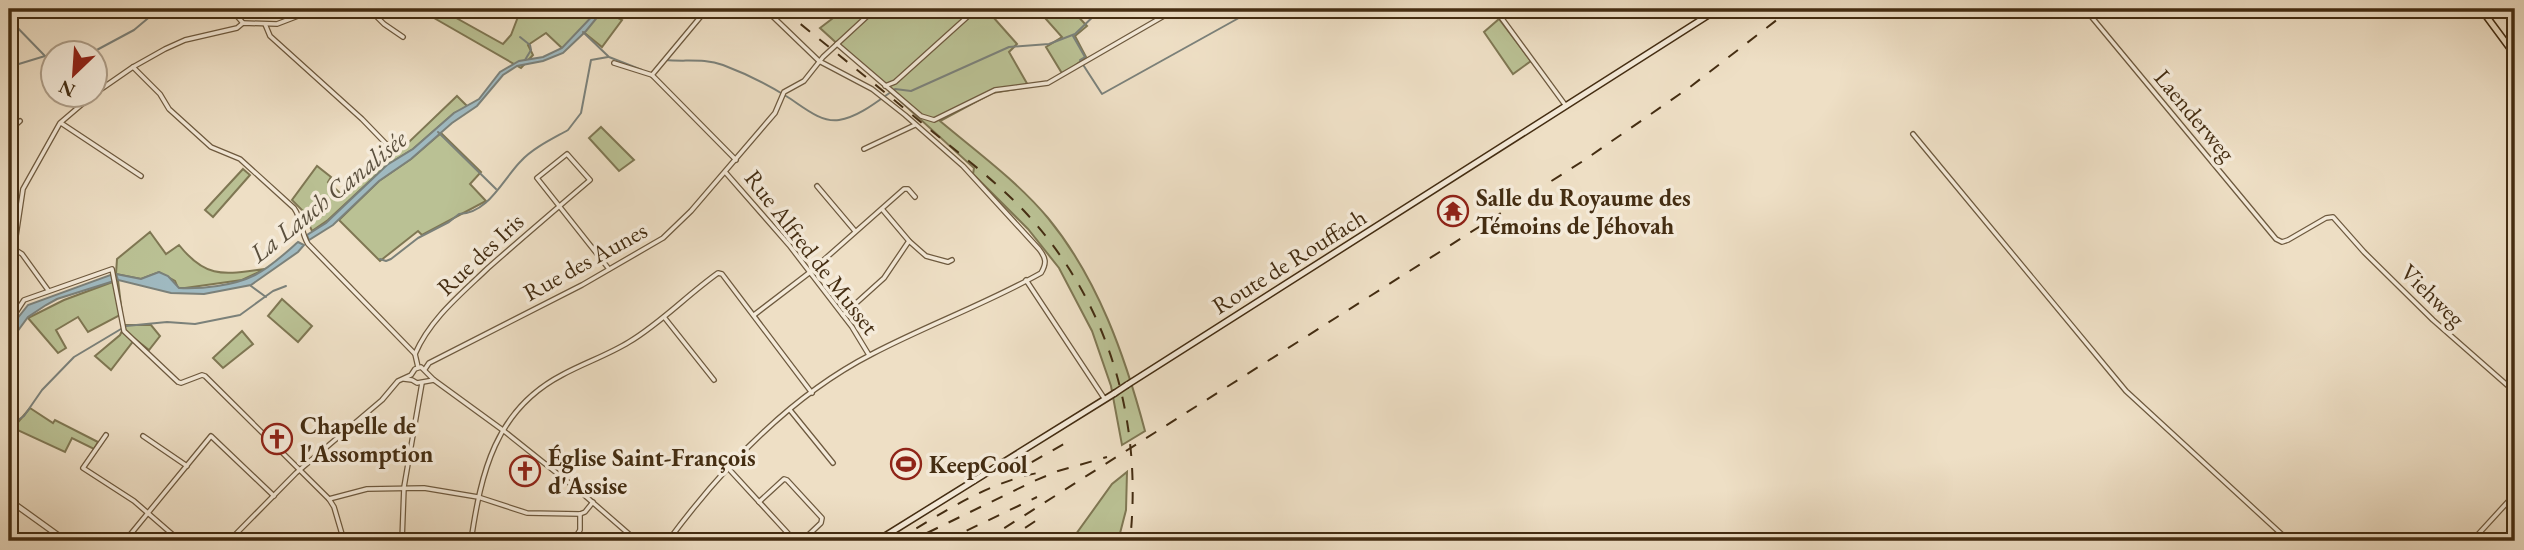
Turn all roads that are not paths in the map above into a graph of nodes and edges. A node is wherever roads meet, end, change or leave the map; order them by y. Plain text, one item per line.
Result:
1 (231, 9) edge
2 (316, 9) edge
3 (369, 9) edge
4 (707, 9) edge
5 (765, 9) edge
6 (875, 9) edge
7 (976, 9) edge
8 (1176, 9) edge
9 (1495, 9) edge
10 (1718, 9) edge
11 (2085, 9) edge
12 (2481, 9) edge
13 (243, 23) junction
14 (265, 24) junction
15 (403, 37) dead end
16 (837, 44) junction
17 (2515, 55) edge
18 (819, 61) junction
19 (614, 63) dead end
20 (133, 67) junction
21 (652, 75) junction
22 (108, 83) edge
23 (884, 86) junction
24 (1566, 106) junction
25 (77, 108) edge
26 (20, 121) dead end
27 (60, 123) junction
28 (915, 125) junction
29 (9, 127) edge
30 (1913, 134) dead end
31 (864, 149) dead end
32 (392, 150) dead end
33 (736, 160) junction
34 (725, 172) junction
35 (141, 176) dead end
36 (817, 186) dead end
37 (915, 197) dead end
38 (559, 206) junction
39 (882, 209) junction
40 (2333, 217) joint
41 (855, 231) junction
42 (909, 241) junction
43 (14, 249) junction
44 (9, 258) edge
45 (953, 260) dead end
46 (609, 269) junction
47 (809, 273) junction
48 (1027, 280) junction
49 (48, 291) junction
50 (754, 315) junction
51 (844, 315) junction
52 (664, 317) junction
53 (9, 323) edge
54 (415, 354) junction
55 (869, 355) junction
56 (418, 368) junction
57 (425, 369) junction
58 (428, 374) junction
59 (412, 377) junction
60 (435, 380) junction
61 (715, 380) dead end
62 (422, 382) junction
63 (2515, 392) edge
64 (811, 393) junction
65 (1104, 398) junction
66 (790, 410) junction
67 (503, 431) junction
68 (106, 435) dead end
69 (143, 436) dead end
70 (833, 463) dead end
71 (187, 466) junction
72 (727, 467) junction
73 (301, 469) junction
74 (404, 487) junction
75 (2515, 494) edge
76 (274, 496) junction
77 (478, 497) junction
78 (329, 499) junction
79 (9, 500) edge
80 (593, 502) junction
81 (759, 502) junction
82 (149, 513) junction
83 (580, 514) junction
84 (66, 541) edge
85 (125, 541) edge
86 (180, 541) edge
87 (229, 541) edge
88 (344, 541) edge
89 (402, 541) edge
90 (471, 541) edge
91 (573, 541) edge
92 (637, 541) edge
93 (668, 541) edge
94 (796, 541) edge
95 (802, 541) edge
96 (877, 541) edge
97 (2289, 541) edge
98 (2472, 541) edge

1 - 13 street
2 - 14 street
3 - 15 street
4 - 21 street
5 - 18 street
6 - 16 street, Rue des Aunes
7 - 23 street
8 - 23 street
9 - 24 street
10 - 24 main road, Route de Rouffach
11 - 40 street, Laenderweg
12 - 17 main road
13 - 14 street
13 - 20 street
14 - 32 street
16 - 18 street, Rue des Aunes
16 - 23 street
18 - 28 street
18 - 33 street, Rue des Aunes
19 - 21 street
20 - 22 street
20 - 54 street
21 - 33 street
24 - 65 main road, Route de Rouffach, bridge
25 - 27 street
26 - 29 street
27 - 35 street
27 - 43 street
28 - 31 street
28 - 48 street
30 - 97 street
33 - 34 street, Rue des Aunes
34 - 46 street, Rue des Aunes
34 - 47 street, Rue Alfred de Musset
36 - 41 street
37 - 39 street
38 - 38 street, Rue des Iris
38 - 46 street
38 - 54 street, Rue des Iris
39 - 41 street
39 - 42 street
40 - 63 street, Viehweg
41 - 47 street
42 - 45 street
42 - 51 street
43 - 44 street
43 - 49 street
46 - 57 street, Rue des Aunes
47 - 50 street
47 - 51 street, Rue Alfred de Musset
48 - 55 street
48 - 65 street
49 - 53 street
49 - 73 street
50 - 52 street
50 - 64 street
51 - 55 street, Rue Alfred de Musset
52 - 61 street
52 - 67 street
54 - 56 street
55 - 64 street
56 - 57 street
56 - 59 street
57 - 58 street
58 - 60 street
58 - 62 street
59 - 62 street
59 - 73 street
60 - 62 street
60 - 67 street
62 - 74 street
64 - 66 street
65 - 96 main road, Route de Rouffach
66 - 70 street
66 - 72 street
67 - 77 street
67 - 80 street
68 - 82 street
69 - 71 street
71 - 76 street
71 - 82 street
72 - 81 street
72 - 93 street
73 - 76 street
73 - 78 street
74 - 77 street
74 - 78 street
74 - 89 street
75 - 98 street
76 - 87 street
77 - 83 street
77 - 90 street
78 - 88 street
79 - 84 street
80 - 83 street
80 - 92 street
81 - 94 street
81 - 95 street
82 - 85 street
82 - 86 street
83 - 91 street

